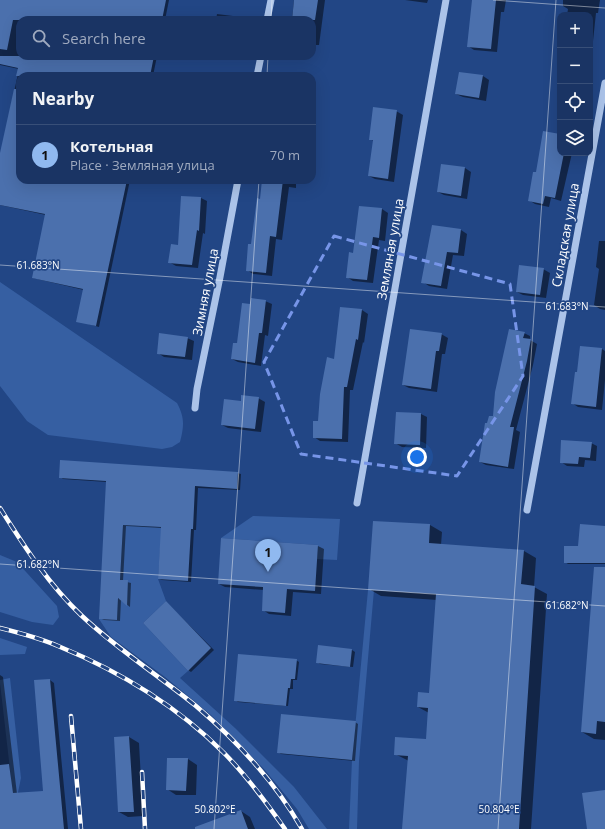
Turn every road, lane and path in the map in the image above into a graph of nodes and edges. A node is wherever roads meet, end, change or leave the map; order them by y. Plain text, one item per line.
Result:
1 (271, 0) edge
2 (446, 0) edge
3 (268, 16) edge
4 (260, 60) edge
5 (258, 72) edge
6 (605, 84) edge
7 (237, 184) edge
8 (195, 408) dead end
9 (357, 503) dead end
10 (527, 510) dead end

1 - 3 street
2 - 9 street, Земляная улица
4 - 5 street
6 - 10 street, Складская улица
7 - 8 street, Зимняя улица

